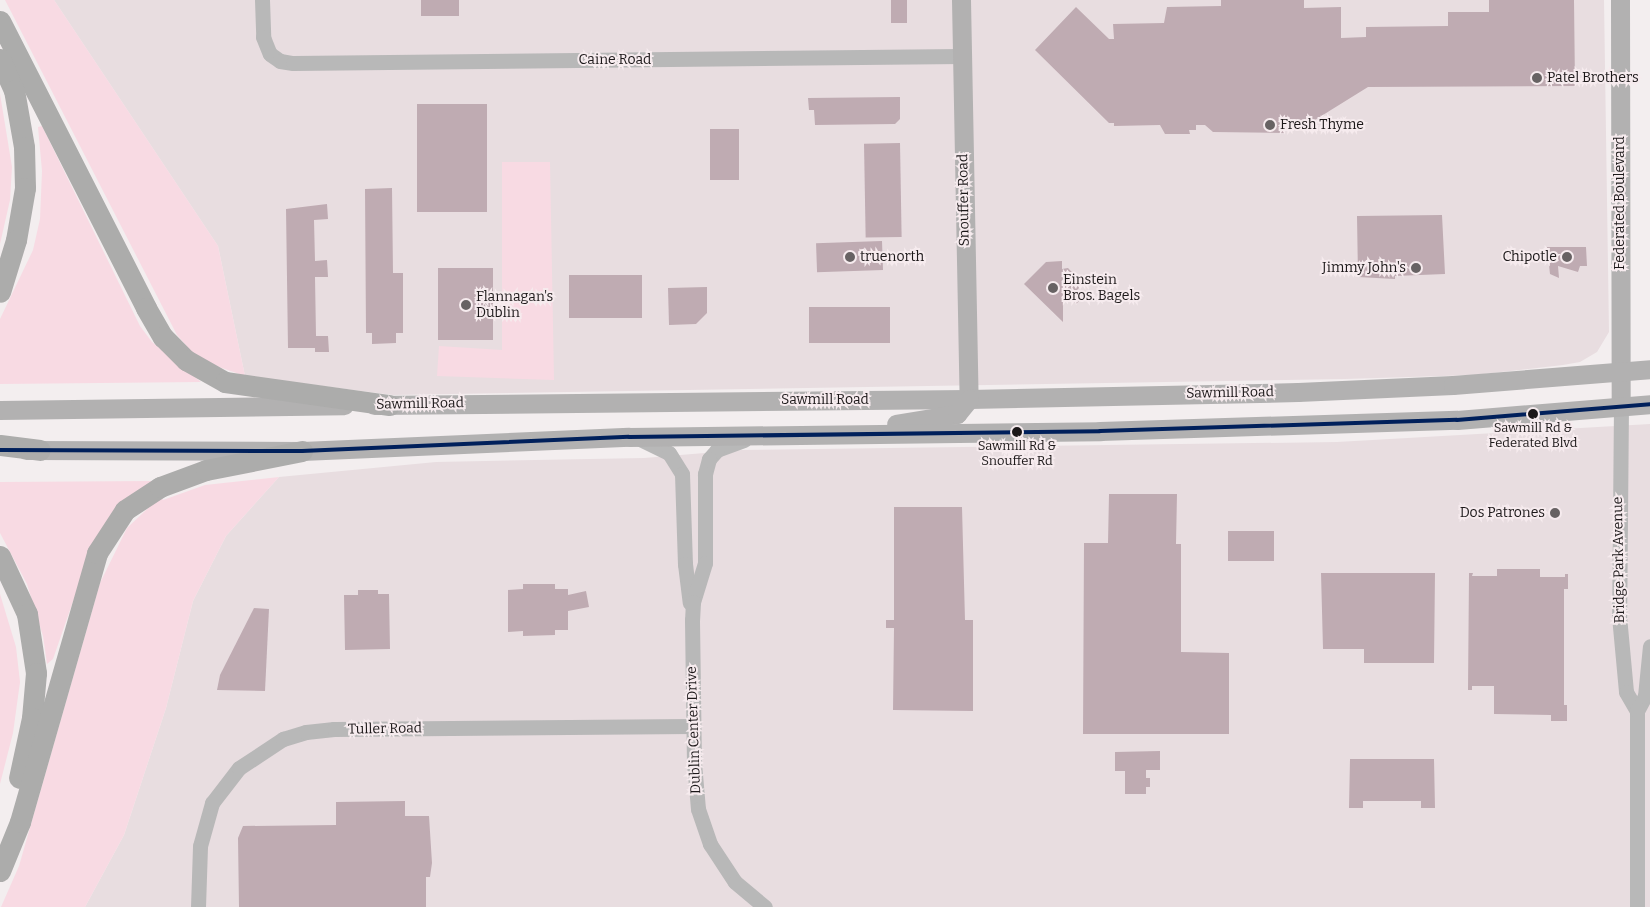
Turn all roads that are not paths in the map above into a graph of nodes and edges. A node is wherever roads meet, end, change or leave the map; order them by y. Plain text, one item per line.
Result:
1 (262, 0) edge
2 (961, 0) edge
3 (1620, 0) edge
4 (0, 21) edge
5 (962, 56) junction
6 (0, 59) edge
7 (0, 292) edge
8 (1650, 369) edge
9 (1621, 370) junction
10 (968, 399) junction
11 (1650, 404) edge
12 (389, 405) junction
13 (1621, 405) junction
14 (0, 410) edge
15 (826, 435) junction
16 (773, 436) junction
17 (629, 437) junction
18 (0, 445) edge
19 (0, 450) edge
20 (40, 450) junction
21 (302, 451) junction
22 (0, 556) edge
23 (692, 620) junction
24 (1650, 646) edge
25 (1637, 711) junction
26 (692, 726) junction
27 (0, 858) edge
28 (0, 870) edge
29 (198, 907) edge
30 (765, 907) edge
31 (1637, 907) edge

1 - 5 street, Caine Road
2 - 5 main road, Snouffer Road
3 - 9 main road, Federated Boulevard
4 - 12 highway
5 - 10 main road, Snouffer Road
6 - 7 highway
8 - 9 main road, Sawmill Road
9 - 10 main road, Sawmill Road
9 - 13 main road, Federated Boulevard
10 - 12 main road, Sawmill Road
10 - 15 main road
11 - 13 main road
12 - 14 main road, Sawmill Road
13 - 15 main road
13 - 25 street, Bridge Park Avenue
15 - 16 main road
16 - 17 main road
16 - 23 street, Dublin Center Drive
17 - 21 main road
17 - 23 street, Dublin Center Drive
18 - 20 highway
19 - 20 main road
20 - 21 main road
21 - 28 highway
22 - 27 highway
23 - 26 street, Dublin Center Drive
24 - 25 street, Bridge Park Avenue
25 - 31 street, Bridge Park Avenue
26 - 29 street, Tuller Road
26 - 30 street, Dublin Center Drive

